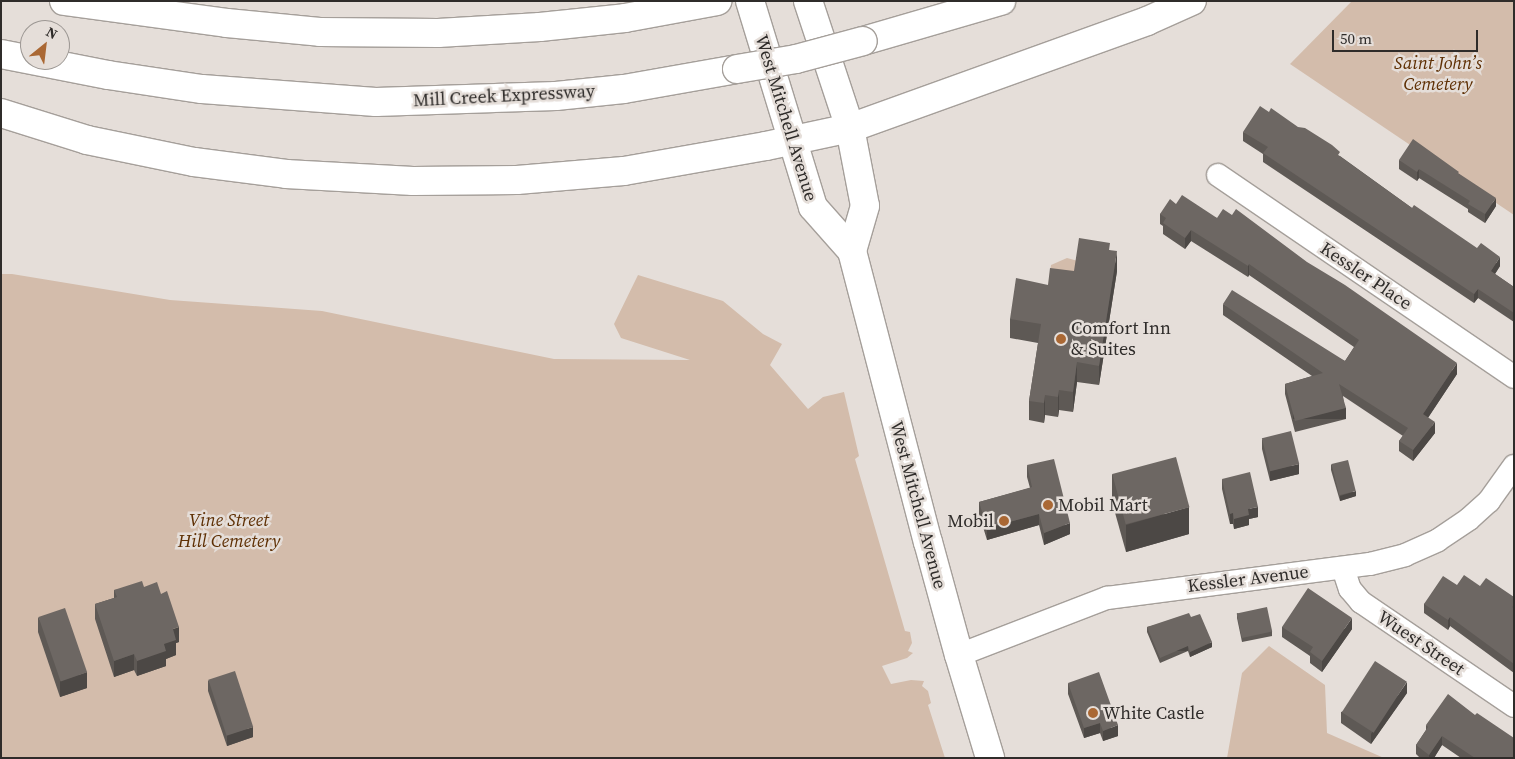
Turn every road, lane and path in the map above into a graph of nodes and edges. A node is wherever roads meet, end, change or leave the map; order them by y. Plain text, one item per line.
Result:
1 (64, 1) edge
2 (750, 1) edge
3 (808, 1) edge
4 (1001, 1) edge
5 (1192, 1) edge
6 (714, 2) edge
7 (1, 54) edge
8 (1, 113) edge
9 (850, 128) junction
10 (793, 139) junction
11 (1218, 175) dead end
12 (852, 251) junction
13 (1514, 377) edge
14 (1514, 466) edge
15 (1343, 568) junction
16 (958, 655) junction
17 (1514, 706) edge
18 (990, 758) edge

1 - 6 main road
2 - 10 main road, West Mitchell Avenue
3 - 9 main road
4 - 7 main road, Mill Creek Expressway, bridge
5 - 9 main road
8 - 10 main road
9 - 10 main road
9 - 12 main road
10 - 12 main road, West Mitchell Avenue
11 - 13 street, Kessler Place
12 - 16 main road, West Mitchell Avenue
14 - 15 street, Kessler Avenue
15 - 16 street, Kessler Avenue
15 - 17 street, Wuest Street
16 - 18 main road, West Mitchell Avenue

